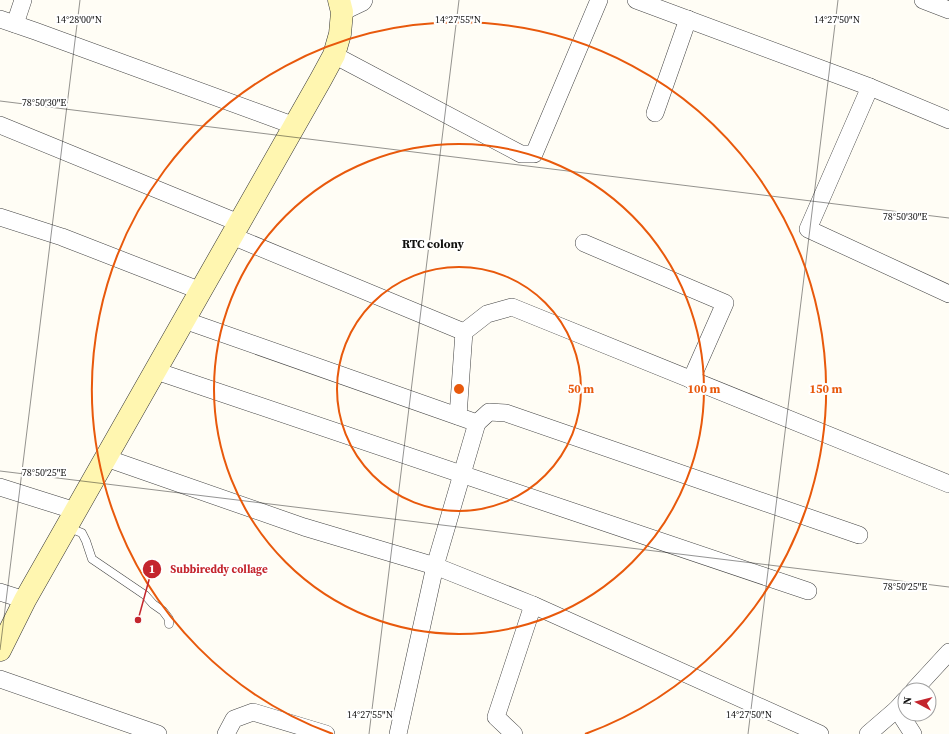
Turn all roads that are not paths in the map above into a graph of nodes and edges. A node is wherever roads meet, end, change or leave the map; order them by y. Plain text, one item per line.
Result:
1 (23, 0) edge
2 (364, 0) edge
3 (599, 0) edge
4 (636, 0) edge
5 (923, 0) edge
6 (341, 6) edge
7 (949, 10) edge
8 (688, 19) junction
9 (7, 21) edge
10 (334, 55) junction
11 (870, 87) junction
12 (655, 113) dead end
13 (949, 120) edge
14 (0, 125) edge
15 (295, 126) junction
16 (0, 217) edge
17 (236, 230) junction
18 (584, 243) dead end
19 (201, 291) junction
20 (949, 294) edge
21 (184, 320) junction
22 (464, 332) junction
23 (156, 371) junction
24 (691, 380) junction
25 (458, 416) junction
26 (477, 423) junction
27 (106, 458) junction
28 (462, 474) junction
29 (949, 484) edge
30 (0, 487) edge
31 (71, 519) junction
32 (859, 535) dead end
33 (435, 566) junction
34 (808, 591) dead end
35 (0, 592) edge
36 (25, 600) junction
37 (533, 605) junction
38 (169, 624) dead end
39 (0, 650) edge
40 (949, 652) edge
41 (0, 679) edge
42 (921, 682) edge
43 (897, 709) edge
44 (908, 722) edge
45 (158, 734) edge
46 (226, 734) edge
47 (326, 734) edge
48 (398, 734) edge
49 (514, 734) edge
50 (820, 734) edge
51 (868, 734) edge
52 (913, 734) edge

1 - 9 street
2 - 6 street
3 - 10 street
4 - 8 street
5 - 7 street
6 - 10 main road
8 - 11 street
8 - 12 street
9 - 15 street
10 - 15 main road
11 - 13 street
11 - 20 street
14 - 17 street
15 - 17 main road
16 - 19 street
17 - 19 main road
17 - 22 street
18 - 24 street
19 - 21 main road
21 - 23 main road
21 - 25 street
22 - 24 street
22 - 25 street
23 - 27 main road
23 - 28 street
24 - 29 street
25 - 26 street
26 - 28 street
26 - 32 street
27 - 31 main road
27 - 33 street
28 - 33 street
28 - 34 street
30 - 31 street
31 - 36 main road
31 - 38 lane
33 - 37 street
33 - 48 street
35 - 36 street
36 - 39 main road
37 - 49 street
37 - 50 street
40 - 42 street
41 - 45 street
43 - 51 street
44 - 52 street
46 - 47 street

